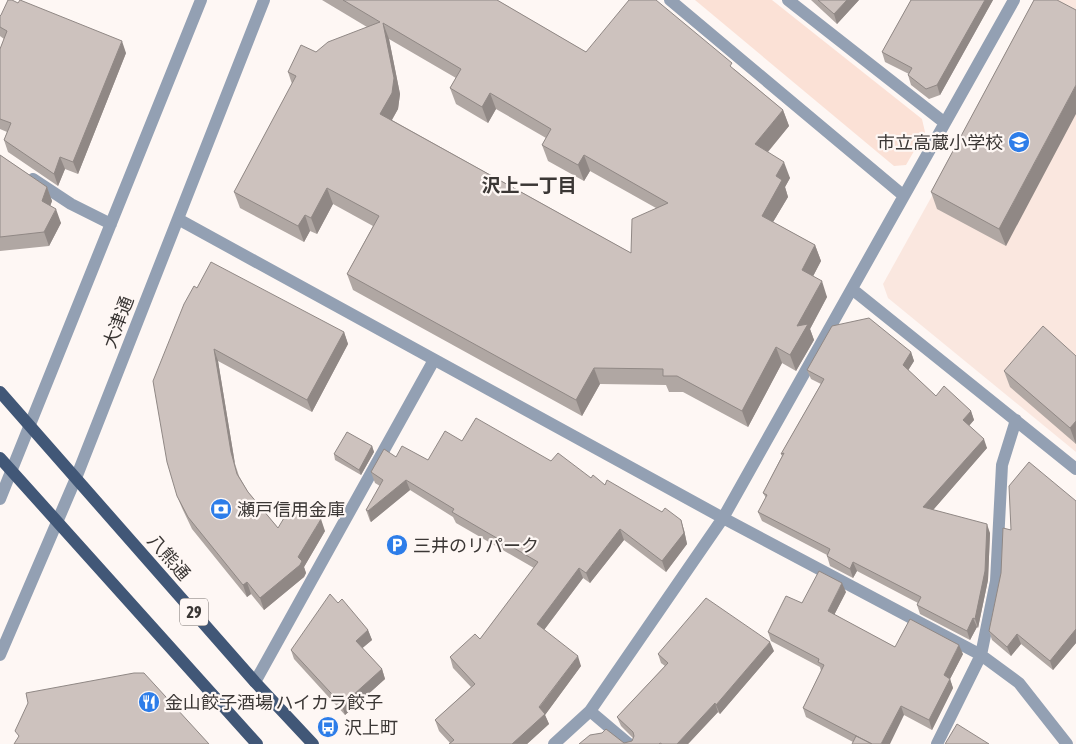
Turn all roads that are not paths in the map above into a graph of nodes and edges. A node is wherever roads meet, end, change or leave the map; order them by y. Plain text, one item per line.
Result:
1 (201, 0) edge
2 (264, 0) edge
3 (670, 0) edge
4 (788, 0) edge
5 (1014, 0) edge
6 (945, 124) junction
7 (24, 172) edge
8 (904, 196) junction
9 (178, 219) junction
10 (111, 224) junction
11 (852, 289) junction
12 (434, 360) junction
13 (0, 392) edge
14 (1016, 420) junction
15 (30, 426) junction
16 (0, 458) edge
17 (1076, 469) edge
18 (11, 471) junction
19 (76, 478) junction
20 (0, 499) edge
21 (723, 518) junction
22 (57, 522) junction
23 (0, 655) edge
24 (981, 655) junction
25 (255, 682) junction
26 (590, 711) junction
27 (257, 744) edge
28 (313, 744) edge
29 (554, 744) edge
30 (629, 744) edge
31 (937, 744) edge
32 (1067, 744) edge

1 - 10 street
2 - 9 street, 大津通
3 - 8 street
4 - 6 street
5 - 6 street
6 - 8 street
7 - 10 street
8 - 11 street
9 - 12 street
9 - 19 street, 大津通
10 - 15 street
11 - 14 street
11 - 21 street
12 - 21 street
12 - 25 street
13 - 15 main road, 八熊通 / 29
14 - 17 street
14 - 24 street
15 - 18 street
15 - 19 main road, 八熊通 / 29
16 - 18 main road, 29
18 - 20 street
18 - 22 main road, 29
19 - 22 street, 大津通
19 - 25 main road, 八熊通 / 29
21 - 24 street
21 - 26 street
22 - 23 street, 大津通
22 - 27 main road, 29
24 - 31 street
24 - 32 street
25 - 28 main road, 八熊通 / 29
26 - 29 street
26 - 30 street

